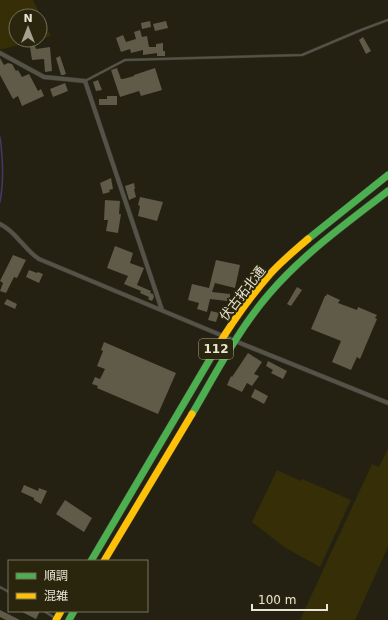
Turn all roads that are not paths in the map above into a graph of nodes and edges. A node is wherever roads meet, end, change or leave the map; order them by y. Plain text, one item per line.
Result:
1 (388, 20) edge
2 (0, 53) edge
3 (85, 81) junction
4 (388, 175) edge
5 (388, 191) edge
6 (0, 224) edge
7 (162, 310) junction
8 (224, 336) junction
9 (235, 341) junction
10 (388, 403) edge
11 (91, 560) edge
12 (105, 560) edge
13 (46, 612) edge
14 (56, 619) edge

1 - 3 lane
2 - 3 street
3 - 7 street
4 - 8 main road, 伏古拓北通 / 112
5 - 9 main road, 伏古拓北通 / 112
6 - 7 street
7 - 8 street
8 - 9 street
8 - 11 main road, 伏古拓北通 / 112
9 - 10 street
9 - 12 main road, 伏古拓北通 / 112
13 - 14 lane

